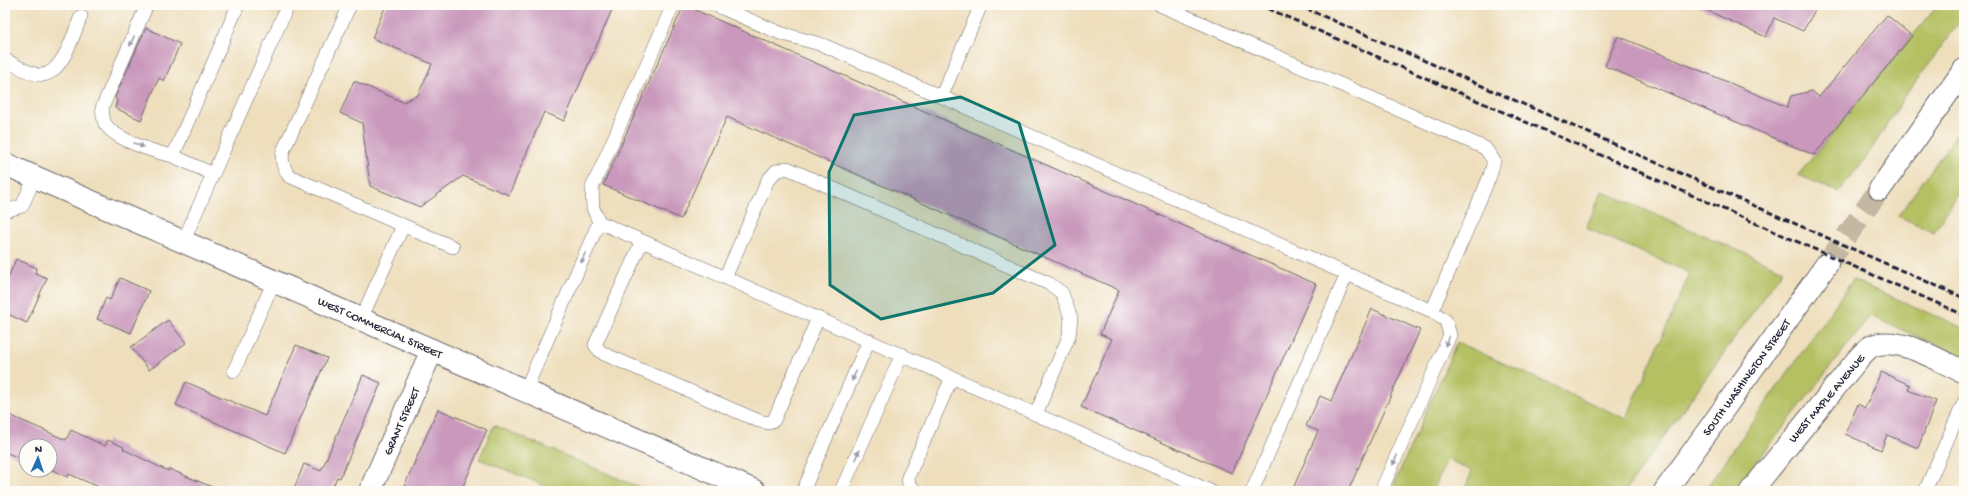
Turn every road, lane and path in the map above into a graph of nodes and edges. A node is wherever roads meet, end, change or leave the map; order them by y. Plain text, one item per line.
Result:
1 (147, 5) edge
2 (238, 5) edge
3 (288, 5) edge
4 (350, 5) edge
5 (673, 5) edge
6 (715, 5) edge
7 (981, 5) edge
8 (1160, 5) edge
9 (82, 16) dead end
10 (5, 60) edge
11 (1964, 70) edge
12 (942, 95) junction
13 (173, 156) junction
14 (5, 164) edge
15 (213, 174) junction
16 (35, 177) junction
17 (1880, 189) tunnel mouth
18 (5, 211) edge
19 (598, 222) junction
20 (403, 226) junction
21 (642, 241) junction
22 (183, 242) junction
23 (453, 248) dead end
24 (1827, 264) tunnel mouth
25 (1347, 274) junction
26 (725, 278) junction
27 (274, 281) junction
28 (1432, 311) junction
29 (361, 318) junction
30 (818, 318) junction
31 (869, 340) junction
32 (432, 350) junction
33 (902, 354) junction
34 (234, 371) dead end
35 (1964, 372) edge
36 (952, 376) junction
37 (525, 391) junction
38 (1964, 402) edge
39 (1036, 414) junction
40 (1190, 487) edge
41 (370, 491) edge
42 (755, 491) edge
43 (803, 491) edge
44 (841, 491) edge
45 (916, 491) edge
46 (1210, 491) edge
47 (1252, 491) edge
48 (1381, 491) edge
49 (1665, 491) edge
50 (1751, 491) edge
51 (1925, 491) edge

1 -> 13 lane
2 - 13 lane
3 - 15 lane
4 - 20 lane
5 - 19 lane
6 - 12 lane
7 - 12 lane
8 - 28 lane
9 - 10 lane
11 - 17 main road
12 - 25 lane
13 - 15 lane
14 - 16 main road, WEST COMMERCIAL STREET
15 - 22 lane
16 - 18 lane
16 - 22 main road, WEST COMMERCIAL STREET
19 - 21 lane
19 -> 37 lane
20 - 23 lane
20 - 29 lane
21 - 26 lane
21 - 30 lane
22 - 27 main road, WEST COMMERCIAL STREET
24 - 49 main road, SOUTH WASHINGTON STREET
25 - 28 lane
25 - 47 lane
26 - 30 lane
26 - 39 lane
27 - 29 main road, WEST COMMERCIAL STREET
27 - 34 lane
28 -> 48 lane
29 - 32 main road, WEST COMMERCIAL STREET
30 - 31 lane
31 - 33 lane
31 -> 43 lane
32 - 37 main road, WEST COMMERCIAL STREET
32 - 41 main road, GRANT STREET
33 - 36 lane
44 -> 33 lane
35 - 50 main road, WEST MAPLE AVENUE
36 - 39 lane
36 - 45 lane
37 - 42 main road, WEST COMMERCIAL STREET
38 - 51 lane
39 - 40 lane
40 - 46 lane

